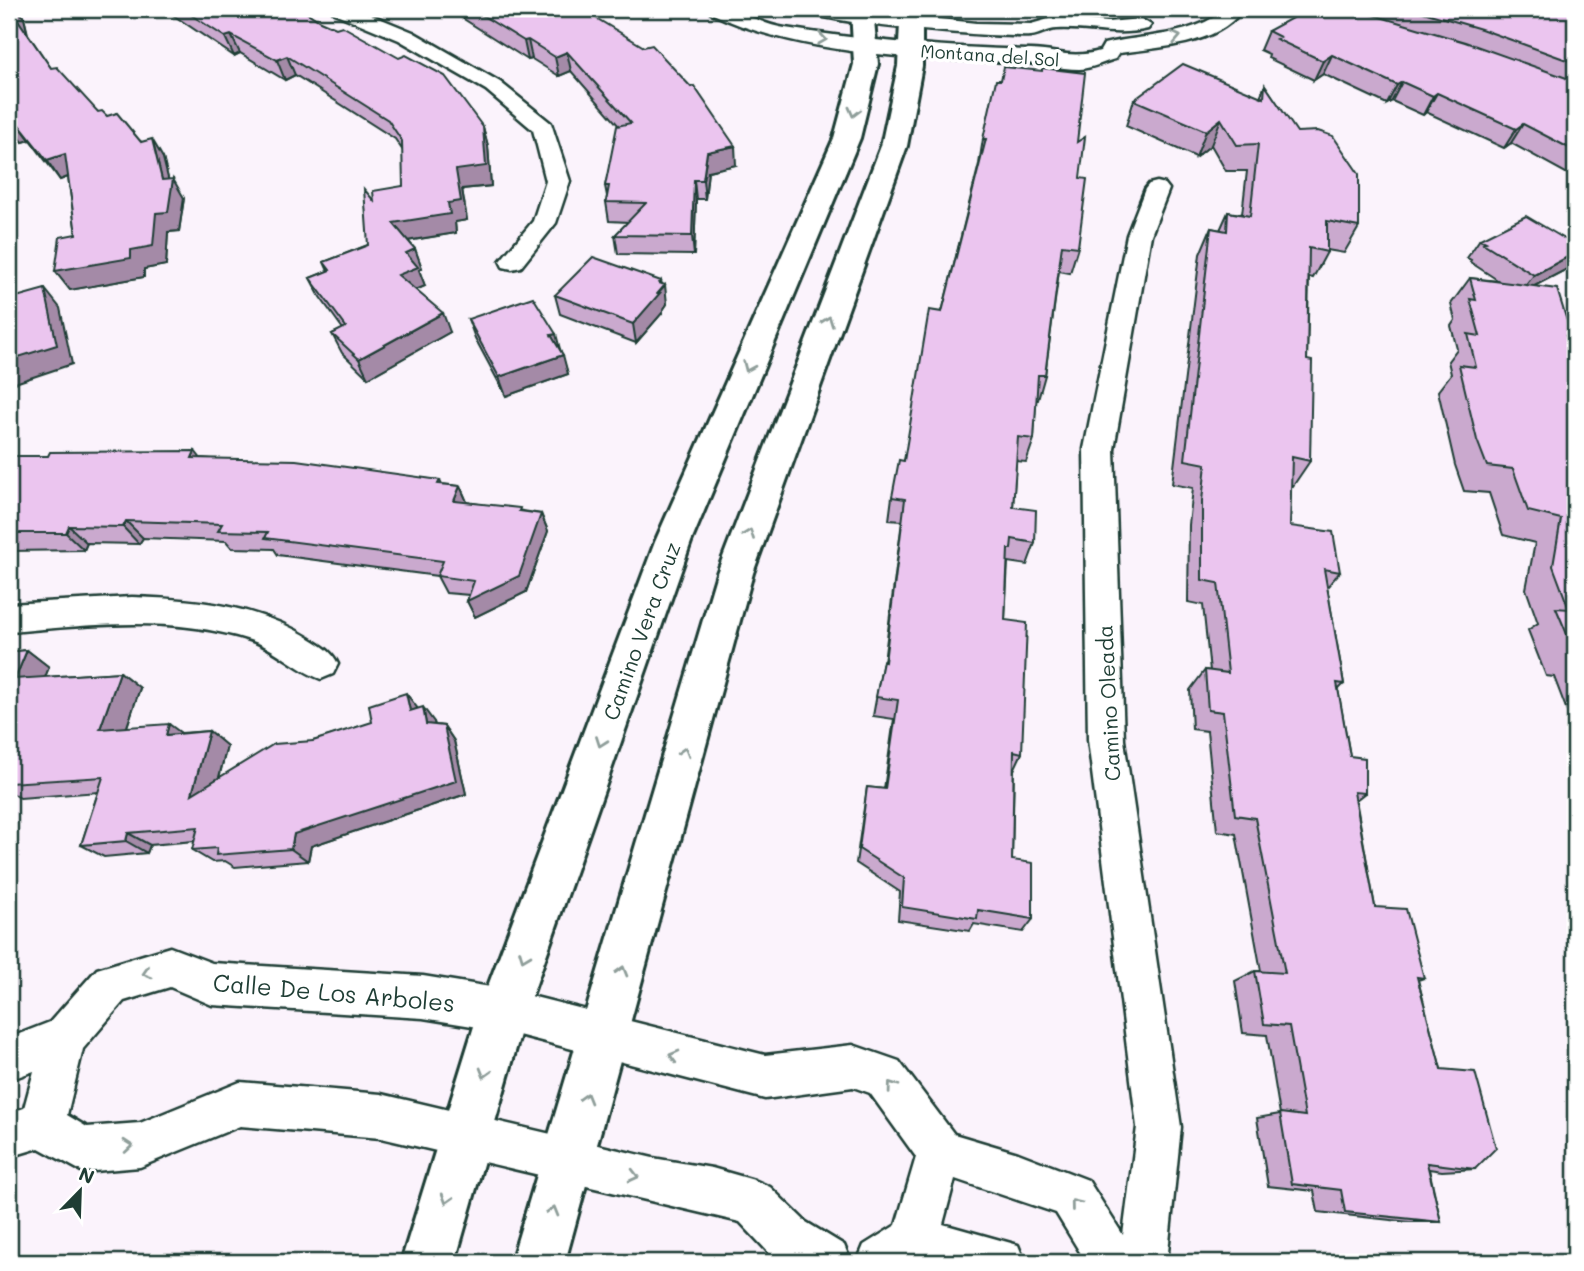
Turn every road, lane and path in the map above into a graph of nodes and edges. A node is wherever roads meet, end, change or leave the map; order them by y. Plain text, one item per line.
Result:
1 (341, 9) edge
2 (718, 9) edge
3 (812, 9) edge
4 (1233, 9) edge
5 (1312, 9) edge
6 (1162, 20) dead end
7 (863, 24) edge
8 (910, 27) edge
9 (1387, 31) edge
10 (1106, 39) junction
11 (1157, 188) dead end
12 (512, 261) dead end
13 (9, 618) edge
14 (321, 664) dead end
15 (503, 1010) junction
16 (604, 1037) junction
17 (64, 1038) junction
18 (9, 1059) edge
19 (26, 1130) edge
20 (466, 1136) junction
21 (940, 1152) junction
22 (568, 1159) junction
23 (898, 1251) edge
24 (428, 1262) edge
25 (538, 1262) edge
26 (827, 1262) edge
27 (1001, 1262) edge
28 (1120, 1262) edge

1 - 12 street
2 -> 7 street
3 - 7 street
10 -> 4 street, Montana del Sol
5 - 9 street
6 - 10 street, Montana del Sol
7 - 8 street, Montana del Sol
7 -> 15 main road, Camino Vera Cruz
8 - 10 street, Montana del Sol
8 - 10 street, Montana del Sol
16 -> 8 main road
11 - 28 street, Camino Oleada
13 - 14 street
15 - 16 street, Calle De Los Arboles
15 -> 17 street, Calle De Los Arboles
15 -> 20 main road, Camino Vera Cruz
21 -> 16 street, Calle De Los Arboles
22 -> 16 main road
17 - 18 street, Calle De Los Arboles
17 - 19 street
19 -> 20 street
20 - 22 street
20 -> 24 main road, Camino Vera Cruz
21 - 23 street
28 -> 21 street
25 -> 22 main road
22 -> 26 street
23 - 27 street

